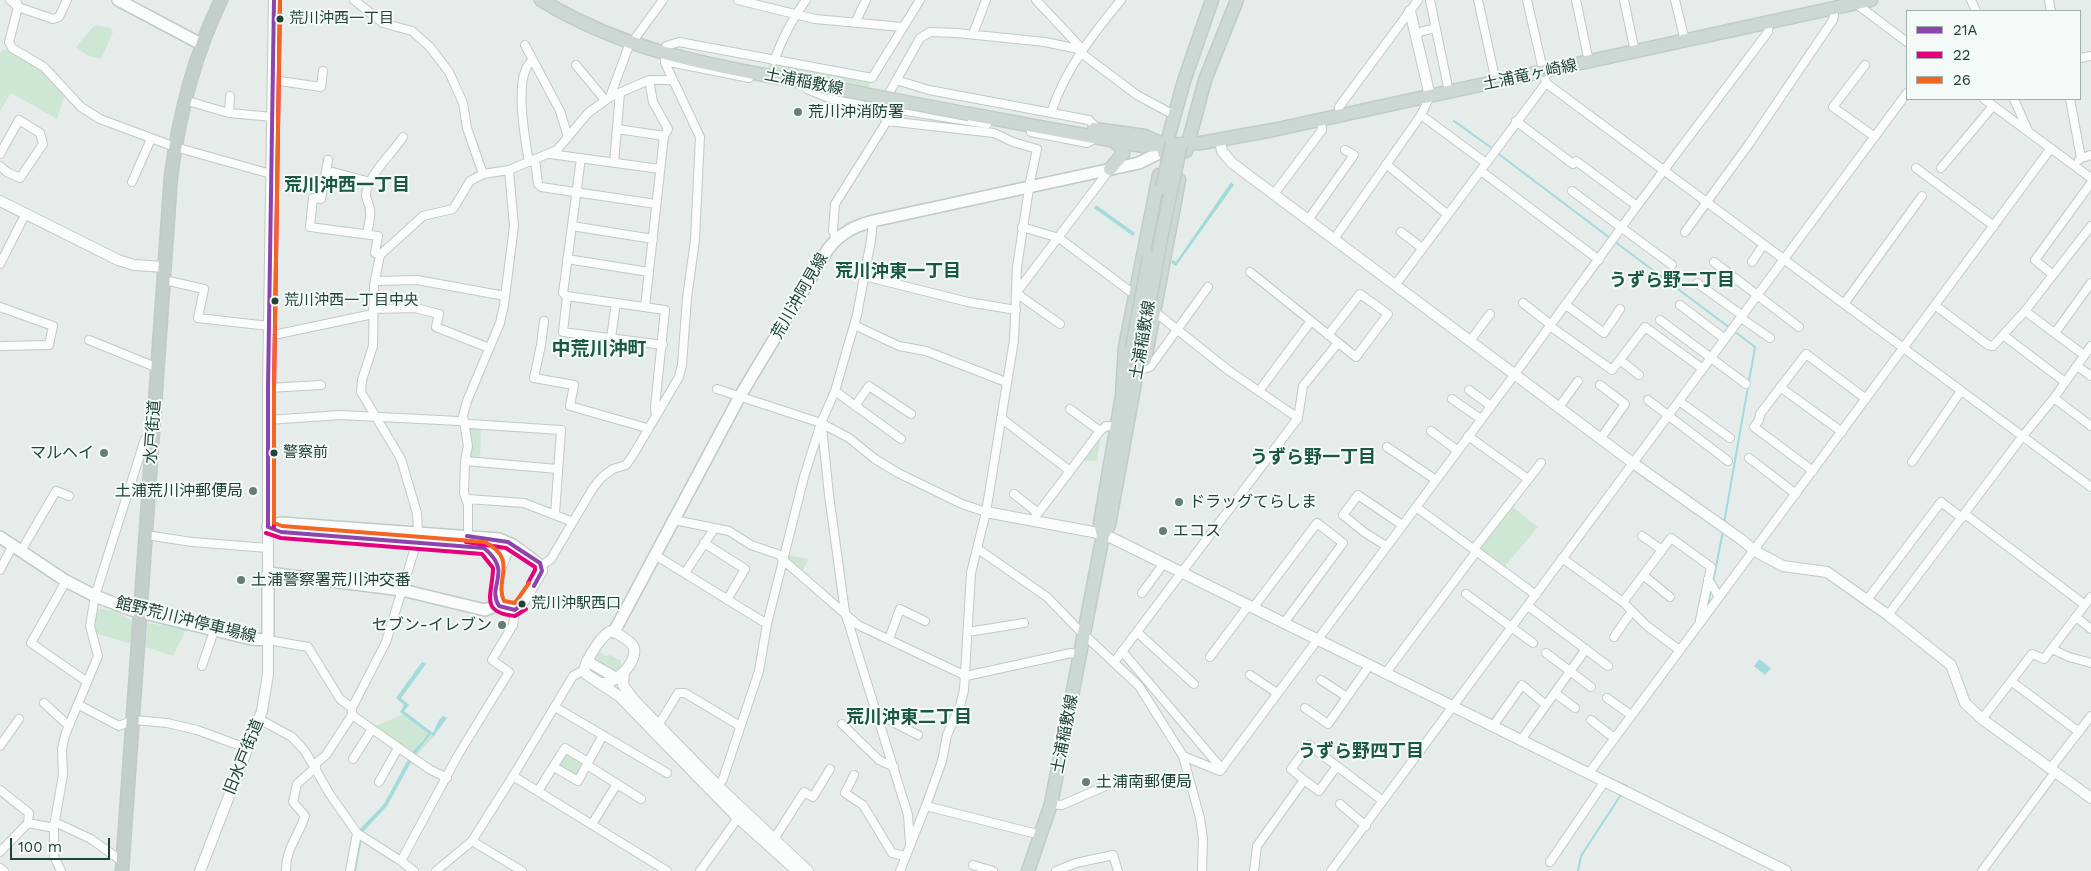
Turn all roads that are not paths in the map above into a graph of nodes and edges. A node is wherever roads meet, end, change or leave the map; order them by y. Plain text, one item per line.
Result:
1 (10, 0) edge
2 (66, 0) edge
3 (118, 0) edge
4 (220, 0) edge
5 (274, 0) edge
6 (354, 0) edge
7 (541, 0) edge
8 (556, 0) edge
9 (654, 0) edge
10 (663, 0) edge
11 (738, 0) edge
12 (806, 0) edge
13 (866, 0) edge
14 (920, 0) edge
15 (986, 0) edge
16 (1036, 0) edge
17 (1121, 0) edge
18 (1212, 0) edge
19 (1220, 0) edge
20 (1229, 0) edge
21 (1237, 0) edge
22 (1418, 0) edge
23 (1430, 0) edge
24 (1478, 0) edge
25 (1527, 0) edge
26 (1576, 0) edge
27 (1624, 0) edge
28 (1675, 0) edge
29 (1871, 0) edge
30 (747, 1) edge
31 (1853, 2) edge
32 (17, 3) edge
33 (658, 8) junction
34 (1833, 8) junction
35 (1410, 11) junction
36 (795, 14) junction
37 (1769, 22) junction
38 (855, 23) junction
39 (902, 27) junction
40 (1435, 28) junction
41 (1416, 33) junction
42 (972, 34) junction
43 (633, 40) junction
44 (1684, 41) junction
45 (1906, 41) edge
46 (201, 44) junction
47 (525, 45) dead end
48 (1082, 52) junction
49 (1635, 52) junction
50 (665, 54) junction
51 (534, 60) junction
52 (774, 61) junction
53 (1589, 62) junction
54 (576, 64) dead end
55 (1865, 65) dead end
56 (323, 71) dead end
57 (1545, 77) junction
58 (274, 80) junction
59 (649, 80) junction
60 (672, 80) junction
61 (896, 80) junction
62 (1496, 82) junction
63 (1449, 92) junction
64 (620, 93) junction
65 (1906, 94) edge
66 (230, 96) dead end
67 (1430, 96) junction
68 (607, 99) junction
69 (184, 100) junction
70 (1985, 100) edge
71 (2014, 100) edge
72 (2070, 100) edge
73 (860, 103) dead end
74 (1993, 106) junction
75 (882, 107) junction
76 (229, 113) junction
77 (1051, 113) junction
78 (1174, 115) junction
79 (1421, 115) junction
80 (272, 116) junction
81 (1340, 116) junction
82 (1321, 120) junction
83 (887, 121) junction
84 (1516, 121) junction
85 (981, 122) junction
86 (617, 129) junction
87 (991, 129) junction
88 (979, 131) junction
89 (2028, 131) junction
90 (1042, 134) junction
91 (1096, 134) junction
92 (664, 136) junction
93 (403, 137) dead end
94 (568, 137) junction
95 (1875, 137) junction
96 (151, 139) junction
97 (1220, 141) junction
98 (1115, 142) junction
99 (1177, 144) junction
100 (175, 147) junction
101 (1037, 148) junction
102 (2051, 148) junction
103 (1345, 150) dead end
104 (0, 154) edge
105 (550, 154) junction
106 (2091, 155) edge
107 (581, 158) junction
108 (2081, 158) junction
109 (328, 160) dead end
110 (532, 161) junction
111 (614, 163) junction
112 (1486, 163) junction
113 (1386, 164) junction
114 (2075, 165) junction
115 (0, 166) edge
116 (1916, 168) dead end
117 (1941, 168) dead end
118 (660, 169) junction
119 (1110, 169) junction
120 (1664, 169) junction
121 (509, 170) junction
122 (1481, 171) junction
123 (333, 172) dead end
124 (271, 174) junction
125 (482, 174) junction
126 (2091, 178) edge
127 (132, 182) dead end
128 (370, 182) junction
129 (2091, 182) edge
130 (1029, 187) junction
131 (1572, 191) dead end
132 (577, 192) junction
133 (1274, 194) junction
134 (1922, 196) dead end
135 (0, 201) edge
136 (1707, 202) junction
137 (656, 204) junction
138 (1637, 206) junction
139 (26, 213) junction
140 (1448, 215) junction
141 (1308, 220) junction
142 (873, 221) junction
143 (572, 226) junction
144 (1994, 226) junction
145 (2091, 226) edge
146 (1622, 227) junction
147 (1022, 228) junction
148 (1401, 232) dead end
149 (1685, 232) dead end
150 (367, 234) junction
151 (1059, 238) junction
152 (653, 239) junction
153 (836, 239) junction
154 (1334, 239) junction
155 (1764, 245) junction
156 (1422, 248) junction
157 (380, 255) junction
158 (567, 259) junction
159 (1599, 260) junction
160 (1784, 260) junction
161 (1714, 262) dead end
162 (1752, 262) dead end
163 (0, 264) edge
164 (1672, 265) dead end
165 (164, 267) junction
166 (649, 272) junction
167 (1250, 272) dead end
168 (2053, 275) junction
169 (864, 276) junction
170 (164, 280) junction
171 (375, 281) junction
172 (1697, 283) dead end
173 (2091, 283) edge
174 (1396, 284) junction
175 (1208, 287) dead end
176 (1016, 293) junction
177 (1135, 295) junction
178 (1758, 295) junction
179 (505, 296) junction
180 (567, 296) junction
181 (616, 303) junction
182 (1523, 304) dead end
183 (1844, 304) junction
184 (1566, 305) junction
185 (1680, 306) dead end
186 (1936, 306) junction
187 (0, 307) edge
188 (645, 307) junction
189 (1620, 309) dead end
190 (1016, 310) junction
191 (2025, 311) junction
192 (373, 312) junction
193 (1155, 312) junction
194 (1490, 314) dead end
195 (1742, 317) junction
196 (1660, 320) dead end
197 (544, 321) dead end
198 (1311, 321) junction
199 (1060, 324) dead end
200 (854, 325) junction
201 (1551, 325) junction
202 (1799, 328) dead end
203 (1178, 330) junction
204 (269, 331) junction
205 (2055, 333) junction
206 (1328, 335) junction
207 (2003, 335) junction
208 (611, 338) junction
209 (1770, 338) dead end
210 (1725, 339) junction
211 (88, 340) dead end
212 (1470, 341) junction
213 (1338, 343) junction
214 (663, 345) junction
215 (2, 346) dead end
216 (2091, 346) edge
217 (490, 348) junction
218 (1904, 348) junction
219 (1137, 349) junction
220 (2084, 355) junction
221 (1711, 358) junction
222 (1620, 360) junction
223 (2077, 366) junction
224 (158, 368) junction
225 (1144, 369) junction
226 (1703, 369) junction
227 (1515, 374) junction
228 (1639, 374) dead end
229 (2091, 376) edge
230 (1578, 381) dead end
231 (1006, 382) junction
232 (2065, 382) junction
233 (1746, 384) dead end
234 (321, 385) dead end
235 (1600, 385) dead end
236 (1780, 387) junction
237 (268, 388) junction
238 (717, 388) dead end
239 (1469, 390) dead end
240 (835, 391) junction
241 (1259, 391) junction
242 (1961, 391) junction
243 (740, 396) junction
244 (1122, 396) junction
245 (2054, 398) junction
246 (1452, 399) dead end
247 (1648, 400) dead end
248 (1866, 400) junction
249 (1679, 401) junction
250 (855, 406) junction
251 (1491, 406) junction
252 (1559, 407) junction
253 (1070, 409) dead end
254 (911, 414) dead end
255 (374, 416) junction
256 (656, 416) junction
257 (1668, 416) junction
258 (1001, 418) junction
259 (1298, 418) junction
260 (268, 420) junction
261 (1481, 420) junction
262 (1128, 421) junction
263 (464, 422) junction
264 (821, 423) junction
265 (2091, 426) edge
266 (1116, 427) junction
267 (647, 428) junction
268 (1431, 431) dead end
269 (1100, 432) junction
270 (1842, 432) junction
271 (1468, 436) junction
272 (2022, 437) junction
273 (1601, 438) junction
274 (1730, 438) dead end
275 (901, 439) dead end
276 (152, 440) junction
277 (1387, 446) dead end
278 (1458, 450) junction
279 (1749, 458) dead end
280 (465, 461) junction
281 (1728, 461) dead end
282 (1912, 462) dead end
283 (1541, 463) dead end
284 (1633, 463) junction
285 (558, 469) junction
286 (1070, 471) junction
287 (1813, 471) junction
288 (1528, 479) junction
289 (1436, 480) junction
290 (2091, 487) edge
291 (1014, 494) dead end
292 (1796, 494) junction
293 (69, 496) dead end
294 (467, 499) junction
295 (1416, 507) junction
296 (986, 512) junction
297 (555, 514) junction
298 (1963, 516) junction
299 (1035, 517) junction
300 (674, 520) junction
301 (573, 522) junction
302 (1402, 525) junction
303 (268, 527) junction
304 (714, 529) junction
305 (146, 535) junction
306 (1103, 535) junction
307 (468, 536) junction
308 (1642, 536) dead end
309 (0, 537) edge
310 (417, 537) junction
311 (704, 543) junction
312 (514, 545) junction
313 (477, 546) joint
314 (1386, 546) junction
315 (17, 548) junction
316 (268, 548) junction
317 (978, 550) junction
318 (1475, 550) junction
319 (1662, 550) junction
320 (1755, 551) junction
321 (655, 555) junction
322 (783, 558) junction
323 (1562, 558) junction
324 (1164, 563) junction
325 (541, 566) junction
326 (0, 570) edge
327 (268, 573) junction
328 (685, 573) junction
329 (1183, 573) junction
330 (499, 575) junction
331 (1643, 575) junction
332 (1708, 579) junction
333 (66, 581) junction
334 (402, 590) junction
335 (1142, 593) dead end
336 (1466, 594) dead end
337 (1536, 595) junction
338 (95, 596) junction
339 (1670, 597) dead end
340 (1719, 597) junction
341 (2091, 597) edge
342 (727, 600) junction
343 (1868, 600) junction
344 (1623, 602) junction
345 (497, 605) junction
346 (2085, 605) junction
347 (1528, 606) junction
348 (1250, 607) junction
349 (515, 610) junction
350 (1632, 611) junction
351 (140, 612) junction
352 (845, 612) junction
353 (1888, 615) junction
354 (2076, 617) junction
355 (925, 621) dead end
356 (1024, 623) dead end
357 (1699, 623) junction
358 (767, 624) junction
359 (1284, 624) junction
360 (1513, 626) junction
361 (2091, 629) edge
362 (214, 631) junction
363 (614, 632) junction
364 (968, 632) junction
365 (1137, 632) junction
366 (1084, 634) junction
367 (1614, 637) dead end
368 (888, 639) junction
369 (268, 640) junction
370 (1317, 640) junction
371 (1533, 643) dead end
372 (2052, 649) junction
373 (1586, 650) junction
374 (1678, 650) junction
375 (1122, 651) junction
376 (1546, 653) dead end
377 (1080, 656) junction
378 (1210, 657) dead end
379 (1115, 662) junction
380 (2091, 663) edge
381 (202, 666) dead end
382 (586, 666) junction
383 (1369, 666) junction
384 (1608, 666) dead end
385 (1570, 672) junction
386 (1250, 674) dead end
387 (1385, 674) junction
388 (621, 675) junction
389 (966, 676) junction
390 (1321, 680) dead end
391 (86, 681) junction
392 (2011, 681) junction
393 (601, 683) junction
394 (1194, 684) dead end
395 (1591, 687) dead end
396 (1277, 693) junction
397 (1555, 693) junction
398 (1347, 697) junction
399 (1606, 698) dead end
400 (44, 703) dead end
401 (79, 704) junction
402 (1546, 705) junction
403 (555, 707) junction
404 (1305, 708) dead end
405 (1453, 708) junction
406 (1575, 708) dead end
407 (352, 712) junction
408 (877, 714) junction
409 (1630, 715) junction
410 (2091, 716) edge
411 (19, 719) dead end
412 (259, 719) junction
413 (1982, 719) junction
414 (133, 720) junction
415 (1591, 720) dead end
416 (659, 724) junction
417 (842, 724) dead end
418 (69, 726) junction
419 (740, 726) junction
420 (1493, 726) junction
421 (372, 729) junction
422 (2079, 732) junction
423 (603, 735) junction
424 (918, 735) dead end
425 (1614, 738) junction
426 (1521, 740) junction
427 (0, 746) edge
428 (246, 748) junction
429 (398, 748) junction
430 (1183, 756) junction
431 (353, 760) dead end
432 (587, 763) junction
433 (315, 766) junction
434 (1337, 766) junction
435 (554, 767) junction
436 (894, 767) junction
437 (1222, 768) junction
438 (830, 769) dead end
439 (2053, 770) junction
440 (667, 773) dead end
441 (1589, 773) junction
442 (854, 775) dead end
443 (514, 776) junction
444 (446, 778) junction
445 (1304, 780) junction
446 (1117, 781) dead end
447 (1604, 781) junction
448 (379, 782) dead end
449 (617, 784) junction
450 (718, 786) junction
451 (0, 790) edge
452 (538, 791) junction
453 (2091, 798) edge
454 (641, 799) dead end
455 (1383, 801) junction
456 (1051, 804) junction
457 (1340, 804) dead end
458 (926, 806) junction
459 (738, 818) junction
460 (28, 823) junction
461 (592, 824) junction
462 (54, 826) junction
463 (1366, 826) junction
464 (358, 833) junction
465 (1041, 835) junction
466 (774, 840) junction
467 (472, 841) junction
468 (911, 847) junction
469 (0, 852) edge
470 (905, 856) junction
471 (401, 861) junction
472 (1550, 862) dead end
473 (973, 865) dead end
474 (0, 868) edge
475 (124, 868) edge
476 (4, 871) edge
477 (61, 871) edge
478 (200, 871) edge
479 (286, 871) edge
480 (350, 871) edge
481 (414, 871) edge
482 (436, 871) edge
483 (522, 871) edge
484 (667, 871) edge
485 (700, 871) edge
486 (797, 871) edge
487 (808, 871) edge
488 (900, 871) edge
489 (993, 871) edge
490 (1028, 871) edge
491 (1056, 871) edge
492 (1118, 871) edge
493 (1202, 871) edge
494 (1254, 871) edge
495 (1331, 871) edge
496 (1786, 871) edge
497 (1982, 871) edge

1 - 32 street
2 - 32 street
3 - 46 main road
4 - 46 highway, 水戸街道
5 - 58 street
6 - 125 street
7 - 43 main road, 土浦稲敷線
8 - 43 main road, 土浦稲敷線
9 - 33 street
10 - 33 street
11 - 30 street
12 - 36 street
13 - 38 street
14 - 39 street
15 - 42 street
16 - 48 street
17 - 48 street
18 - 78 main road
19 - 99 main road
20 - 99 main road
21 - 99 main road
22 - 35 street
23 - 40 street
24 - 62 street
25 - 57 street
26 - 53 street
27 - 49 street
28 - 44 street
29 - 31 main road, 土浦竜ヶ崎線
30 - 36 street
31 - 34 main road, 土浦竜ヶ崎線
31 - 45 street
32 - 96 street
33 - 43 street
34 - 37 main road, 土浦竜ヶ崎線
34 - 136 street
35 - 41 street
35 - 81 street
36 - 38 street
36 - 52 street
37 - 44 main road, 土浦竜ヶ崎線
37 - 120 street
38 - 39 street
39 - 52 street
40 - 41 street
40 - 63 street
41 - 67 street
42 - 48 street
42 - 61 street
43 - 50 main road, 土浦稲敷線
43 - 68 street
44 - 49 main road, 土浦竜ヶ崎線
46 - 69 highway, 水戸街道
47 - 51 street
48 - 77 street
48 - 78 street
49 - 53 main road, 土浦竜ヶ崎線
50 - 52 street
50 - 60 street
50 - 73 street
50 - 91 main road, 土浦稲敷線, bridge
51 - 94 street
51 - 110 street
53 - 57 main road, 土浦竜ヶ崎線
54 - 68 street
55 - 95 street
56 - 58 street
57 - 62 main road, 土浦竜ヶ崎線
57 - 84 street
57 - 120 street
58 - 80 street
59 - 60 street
59 - 64 street
59 - 92 street
60 - 256 street
61 - 75 street
61 - 77 street
62 - 63 main road, 土浦竜ヶ崎線
63 - 67 main road, 土浦竜ヶ崎線
64 - 68 street
64 - 86 street
65 - 95 street
66 - 76 street
67 - 79 street
67 - 81 main road, 土浦竜ヶ崎線
68 - 94 street
69 - 76 street
69 - 100 highway, 水戸街道
70 - 74 street
71 - 89 street
72 - 108 street
74 - 89 street
74 - 117 street
75 - 83 street
75 - 85 street
76 - 80 street
77 - 91 street
78 - 99 main road
79 - 112 street
79 - 113 street
80 - 124 street
81 - 82 main road, 土浦竜ヶ崎線
82 - 97 main road, 土浦竜ヶ崎線
82 - 133 street
83 - 88 street
83 - 153 street
84 - 112 street
84 - 138 street
85 - 87 street
85 - 88 street
86 - 92 street
86 - 111 street
87 - 88 street
87 - 90 street
87 - 101 street
89 - 102 street
90 - 91 street
90 - 101 street
91 - 98 main road, 土浦稲敷線
91 - 99 main road, 土浦稲敷線
92 - 118 street
93 - 128 street
94 - 105 street
95 - 160 street
96 - 100 street
96 - 127 street
97 - 99 main road, 土浦竜ヶ崎線
97 - 133 street
98 - 99 main road, 土浦稲敷線
98 - 119 main road
99 - 119 main road, 荒川沖阿見線
99 - 177 main road
99 - 193 main road
99 - 219 main road, 土浦稲敷線, bridge
100 - 124 street
100 - 165 highway, 水戸街道
101 - 130 street
102 - 114 street
102 - 144 street
103 - 141 street
104 - 115 street
105 - 107 street
105 - 110 street
106 - 108 street
107 - 111 street
107 - 132 street
108 - 114 street
109 - 150 street
110 - 121 street
110 - 132 street
111 - 118 street
112 - 122 street
113 - 140 street
113 - 154 street
114 - 126 street
116 - 144 street
118 - 137 street
119 - 130 main road, 荒川沖阿見線
119 - 151 street
120 - 136 street
120 - 138 street
121 - 125 street
121 - 179 street
122 - 140 street
122 - 159 street
123 - 128 street
124 - 204 street
125 - 157 street
128 - 150 street
129 - 168 street
130 - 142 main road, 荒川沖阿見線
130 - 147 street
131 - 146 street
132 - 137 street
132 - 143 street
133 - 141 street
134 - 183 street
135 - 139 street
136 - 149 street
136 - 155 street
137 - 152 street
138 - 146 street
139 - 163 street
139 - 165 street
140 - 156 street
141 - 154 street
142 - 153 main road, 荒川沖阿見線
142 - 169 street
143 - 152 street
143 - 158 street
144 - 186 street
145 - 168 street
146 - 159 street
146 - 164 street
147 - 151 street
147 - 176 street
148 - 156 street
150 - 157 street
151 - 176 street
151 - 177 street
152 - 166 street
153 - 243 main road, 荒川沖阿見線
154 - 174 street
155 - 160 street
155 - 162 street
156 - 174 street
157 - 171 street
158 - 166 street
158 - 180 street
159 - 184 street
160 - 178 street
160 - 183 street
161 - 178 street
165 - 170 highway, 水戸街道
166 - 188 street
167 - 198 street
168 - 191 street
169 - 190 street
169 - 200 street
170 - 204 street
170 - 224 highway, 水戸街道
171 - 179 street
171 - 192 street
172 - 195 street
173 - 205 street
174 - 212 street
175 - 203 street
176 - 190 street
176 - 199 street
177 - 244 main road
178 - 195 street
178 - 202 street
179 - 217 street
180 - 181 street
180 - 208 street
181 - 188 street
181 - 208 street
182 - 201 street
183 - 218 street
184 - 189 street
184 - 201 street
185 - 210 street
186 - 207 street
186 - 218 street
187 - 215 street
188 - 214 street
190 - 231 street
191 - 205 street
191 - 207 street
192 - 204 street
192 - 217 street
192 - 255 street
193 - 203 street
193 - 225 main road
194 - 212 street
195 - 209 street
195 - 210 street
196 - 221 street
197 - 267 street
198 - 206 street
198 - 241 street
200 - 231 street
200 - 240 street
201 - 222 street
201 - 227 street
203 - 225 street
203 - 241 street
204 - 237 street
205 - 220 street
206 - 213 street
206 - 213 street
207 - 232 street
208 - 214 street
210 - 221 street
211 - 224 street
212 - 227 street
213 - 259 street
214 - 256 street
216 - 220 street
217 - 263 street
218 - 242 street
218 - 248 street
219 - 244 main road, 土浦稲敷線
219 - 262 main road, 土浦稲敷線
220 - 223 street
221 - 226 street
221 - 233 street
222 - 226 street
222 - 228 street
223 - 229 street
223 - 232 street
224 - 276 highway, 水戸街道
225 - 262 main road
226 - 249 street
227 - 251 street
227 - 252 street
230 - 252 street
231 - 258 street
232 - 245 street
234 - 237 street
235 - 273 street
236 - 248 street
236 - 270 street
236 - 287 street
237 - 260 street
238 - 243 street
239 - 251 street
240 - 250 street
240 - 264 street
241 - 259 street
242 - 272 street
242 - 282 street
243 - 264 street
243 - 300 main road, 荒川沖阿見線
244 - 266 main road, 土浦稲敷線
245 - 265 street
245 - 272 street
246 - 261 street
247 - 257 street
248 - 270 street
249 - 257 street
249 - 274 street
250 - 254 street
250 - 275 street
251 - 261 street
252 - 273 street
253 - 269 street
255 - 260 street
255 - 263 street
255 - 310 street
256 - 267 street
257 - 281 street
257 - 284 street
258 - 286 street
258 - 296 street
259 - 329 street
260 - 303 street
261 - 271 street
262 - 306 main road, 土浦稲敷線
263 - 280 street
263 - 285 street
264 - 296 street
264 - 322 street
264 - 352 street
266 - 269 street
266 - 306 main road, 土浦稲敷線
267 - 301 street
268 - 278 street
269 - 286 street
270 - 287 street
271 - 278 street
271 - 288 street
272 - 290 street
272 - 298 street
273 - 284 street
276 - 305 highway, 水戸街道
276 - 338 street
277 - 289 street
278 - 289 street
279 - 292 street
280 - 285 street
280 - 294 street
283 - 288 street
284 - 320 street
284 - 323 street
285 - 297 street
286 - 299 street
287 - 292 street
288 - 318 street
289 - 295 street
291 - 299 street
292 - 320 street
293 - 315 street
294 - 297 street
294 - 307 street
295 - 302 street
295 - 318 street
296 - 299 street
296 - 317 street
297 - 301 street
298 - 343 street
298 - 346 street
298 - 353 street
299 - 306 street
300 - 304 street
300 - 321 main road, 荒川沖阿見線
301 - 325 street
302 - 314 street
302 - 314 street
303 - 310 main road
303 - 316 street
304 - 311 street
304 - 322 street
305 - 316 street
305 - 351 highway, 水戸街道
306 - 324 street
306 - 366 main road, 土浦稲敷線
307 - 310 main road
307 - 312 main road
308 - 319 street
309 - 315 main road, 館野荒川沖停車場線
310 - 313 main road
310 - 334 street
311 - 328 street
311 - 342 street
312 - 325 main road
312 - 330 street
313 - 330 street
314 - 370 street
315 - 326 street
315 - 333 main road, 館野荒川沖停車場線
316 - 327 street
317 - 364 street
317 - 366 street
318 - 337 street
318 - 387 street
319 - 331 street
319 - 332 street
320 - 340 street
320 - 343 street
321 - 328 street
321 - 363 main road, 荒川沖阿見線
322 - 352 street
322 - 358 street
323 - 337 street
323 - 344 street
324 - 329 street
324 - 335 street
325 - 349 street
327 - 334 main road
327 - 369 main road, 館野荒川沖停車場線
328 - 342 street
329 - 348 street
329 - 365 street
330 - 345 street
331 - 339 street
331 - 344 street
332 - 340 street
332 - 357 street
333 - 338 main road, 館野荒川沖停車場線
333 - 391 street
334 - 345 main road
334 - 407 street
336 - 360 street
337 - 347 street
338 - 351 main road, 館野荒川沖停車場線
338 - 391 street
340 - 357 street
341 - 346 street
342 - 358 street
343 - 353 street
344 - 350 street
345 - 349 street
346 - 354 street
347 - 360 street
347 - 373 street
348 - 359 street
348 - 359 street
348 - 378 street
349 - 444 street
350 - 367 street
350 - 374 street
351 - 362 main road, 館野荒川沖停車場線
351 - 414 highway, 水戸街道
352 - 368 street
352 - 408 street
353 - 413 street
354 - 361 street
354 - 372 street
355 - 368 street
356 - 364 street
357 - 374 street
358 - 419 street
359 - 370 street
360 - 371 street
360 - 405 street
362 - 369 main road, 館野荒川沖停車場線
362 - 381 street
363 - 382 street
363 - 388 street
364 - 389 street
365 - 375 street
365 - 394 street
366 - 377 main road, 土浦稲敷線
366 - 379 street
368 - 389 street
369 - 407 street
369 - 412 street, 旧水戸街道
370 - 383 street
370 - 396 street
372 - 380 street
372 - 392 street
373 - 384 street
373 - 385 street
374 - 409 street
375 - 379 street
375 - 437 street
376 - 385 street
377 - 389 street
377 - 456 main road, 土浦稲敷線
379 - 430 street
382 - 388 street
382 - 393 street
382 - 403 street
383 - 387 street
383 - 398 street
385 - 395 street
385 - 397 street
386 - 396 street
387 - 405 street
388 - 393 street
388 - 416 street
389 - 458 street
390 - 398 street
391 - 401 street
392 - 413 street
392 - 422 street
393 - 459 street
396 - 437 street
397 - 402 street
397 - 406 street
398 - 404 street
399 - 409 street
400 - 418 street
401 - 414 street
401 - 418 street
402 - 420 street
402 - 426 street
403 - 423 street
403 - 443 street
405 - 420 street
405 - 455 street
407 - 421 street
407 - 433 street
408 - 424 street
408 - 436 street
409 - 425 street
410 - 422 street
411 - 427 street
412 - 428 street, 旧水戸街道
412 - 433 street
413 - 439 street
414 - 428 street
414 - 475 highway, 水戸街道
415 - 425 street
416 - 419 street
416 - 450 street
417 - 436 street
418 - 462 street
419 - 450 street
420 - 426 street
421 - 429 street
421 - 431 street
422 - 439 street
423 - 432 street
423 - 440 street
425 - 441 street
426 - 441 street
428 - 478 street, 旧水戸街道
429 - 444 street
429 - 448 street
430 - 437 street
430 - 493 street
432 - 435 street
432 - 435 street
432 - 449 street
433 - 464 street
433 - 479 street
434 - 445 street
434 - 445 street
434 - 455 street
435 - 452 street
436 - 468 street
438 - 466 street
439 - 453 street
439 - 497 street
441 - 447 street
442 - 470 street
443 - 452 street
443 - 467 street
444 - 471 street
445 - 494 street
446 - 456 street
447 - 472 street
447 - 496 street
449 - 454 street
449 - 461 street
450 - 466 street
451 - 460 street
452 - 461 street
455 - 463 street
456 - 465 main road, 土浦稲敷線
457 - 463 street
458 - 465 street
458 - 468 street
459 - 485 street
459 - 486 street
460 - 462 street
460 - 469 street
461 - 484 street
462 - 475 street
462 - 477 street
463 - 495 street
464 - 471 street
464 - 480 street
465 - 490 main road, 土浦稲敷線
466 - 487 street
467 - 482 street
467 - 483 street
468 - 470 street
470 - 488 street
471 - 481 street
473 - 489 street
474 - 476 street
491 - 492 street

